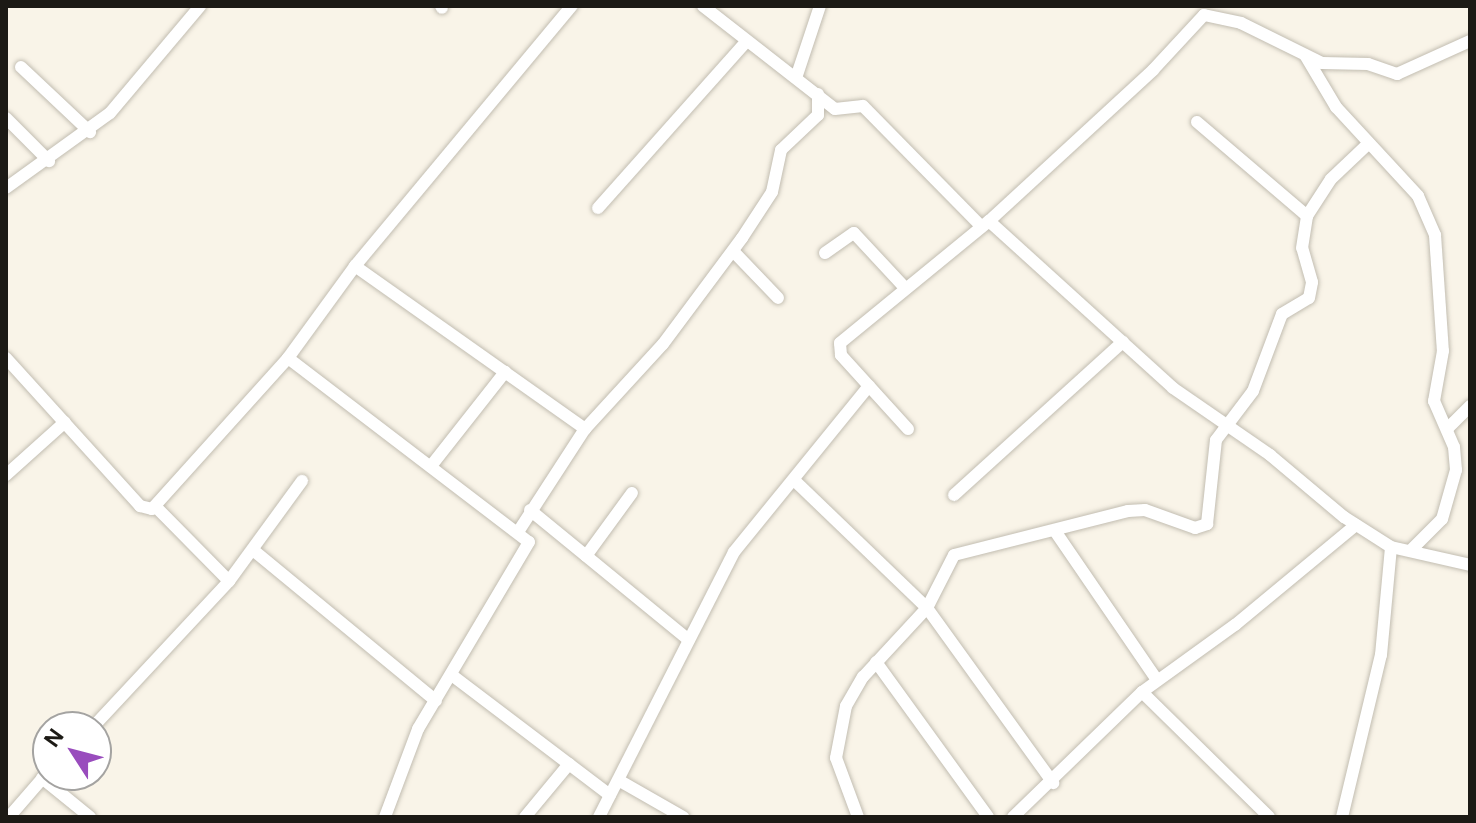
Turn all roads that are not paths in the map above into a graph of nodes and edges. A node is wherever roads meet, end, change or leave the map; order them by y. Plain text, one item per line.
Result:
1 (200, 6) edge
2 (572, 6) edge
3 (703, 6) edge
4 (820, 6) edge
5 (1470, 41) edge
6 (745, 43) junction
7 (1305, 55) junction
8 (21, 67) dead end
9 (796, 78) junction
10 (818, 94) junction
11 (6, 118) edge
12 (1197, 122) dead end
13 (90, 132) junction
14 (1369, 143) junction
15 (49, 161) junction
16 (6, 188) edge
17 (598, 208) dead end
18 (1307, 216) junction
19 (985, 223) junction
20 (733, 251) junction
21 (825, 253) dead end
22 (355, 266) junction
23 (906, 289) junction
24 (778, 298) dead end
25 (1123, 342) junction
26 (6, 358) edge
27 (288, 358) junction
28 (505, 372) junction
29 (869, 386) junction
30 (1470, 406) edge
31 (65, 422) junction
32 (1225, 426) junction
33 (585, 429) junction
34 (908, 429) dead end
35 (1447, 429) junction
36 (431, 466) junction
37 (6, 475) edge
38 (794, 480) junction
39 (302, 481) dead end
40 (632, 493) dead end
41 (954, 495) dead end
42 (155, 506) junction
43 (530, 510) junction
44 (1356, 525) junction
45 (1055, 531) junction
46 (518, 532) junction
47 (1391, 547) junction
48 (1412, 549) junction
49 (253, 550) junction
50 (586, 556) junction
51 (1470, 565) edge
52 (229, 581) junction
53 (927, 608) junction
54 (689, 640) junction
55 (876, 662) junction
56 (453, 676) junction
57 (1157, 680) junction
58 (1142, 692) junction
59 (436, 701) junction
60 (108, 711) edge
61 (569, 764) junction
62 (620, 781) junction
63 (1053, 783) junction
64 (32, 790) edge
65 (62, 791) edge
66 (610, 795) junction
67 (9, 817) edge
68 (90, 817) edge
69 (385, 817) edge
70 (525, 817) edge
71 (599, 817) edge
72 (683, 817) edge
73 (858, 817) edge
74 (988, 817) edge
75 (1013, 817) edge
76 (1269, 817) edge
77 (1342, 817) edge

1 - 13 street
2 - 22 street
3 - 6 street
4 - 9 street
5 - 7 street
6 - 9 street
6 - 17 street
7 - 14 street
7 - 19 street
8 - 13 street
9 - 10 street
10 - 19 street
10 - 20 street
11 - 15 street
12 - 18 street
13 - 15 street
14 - 18 street
14 - 35 street
15 - 16 street
18 - 32 street
19 - 23 street
19 - 25 street
20 - 24 street
20 - 33 street
21 - 23 street
22 - 27 street
22 - 28 street
23 - 29 street
25 - 32 street
25 - 41 street
26 - 31 street
27 - 36 street
27 - 42 street
28 - 33 street
28 - 36 street
29 - 34 street
29 - 38 street
30 - 35 street
31 - 37 street
31 - 42 street
32 - 44 street
32 - 45 street
33 - 43 street
35 - 48 street
36 - 46 street
38 - 53 street
38 - 54 street
39 - 49 street
40 - 50 street
42 - 52 street
43 - 46 street
43 - 50 street
44 - 47 street
44 - 57 street
45 - 53 street
45 - 57 street
46 - 56 street
47 - 48 street
47 - 77 street
48 - 51 street
49 - 52 street
49 - 59 street
50 - 54 street
52 - 60 street
53 - 55 street
53 - 63 street
54 - 62 street
55 - 73 street
55 - 74 street
56 - 59 street
56 - 61 street
57 - 58 street
58 - 63 street
58 - 76 street
59 - 69 street
61 - 66 street
61 - 70 street
62 - 66 street
62 - 72 street
63 - 75 street
64 - 67 street
65 - 68 street
66 - 71 street

